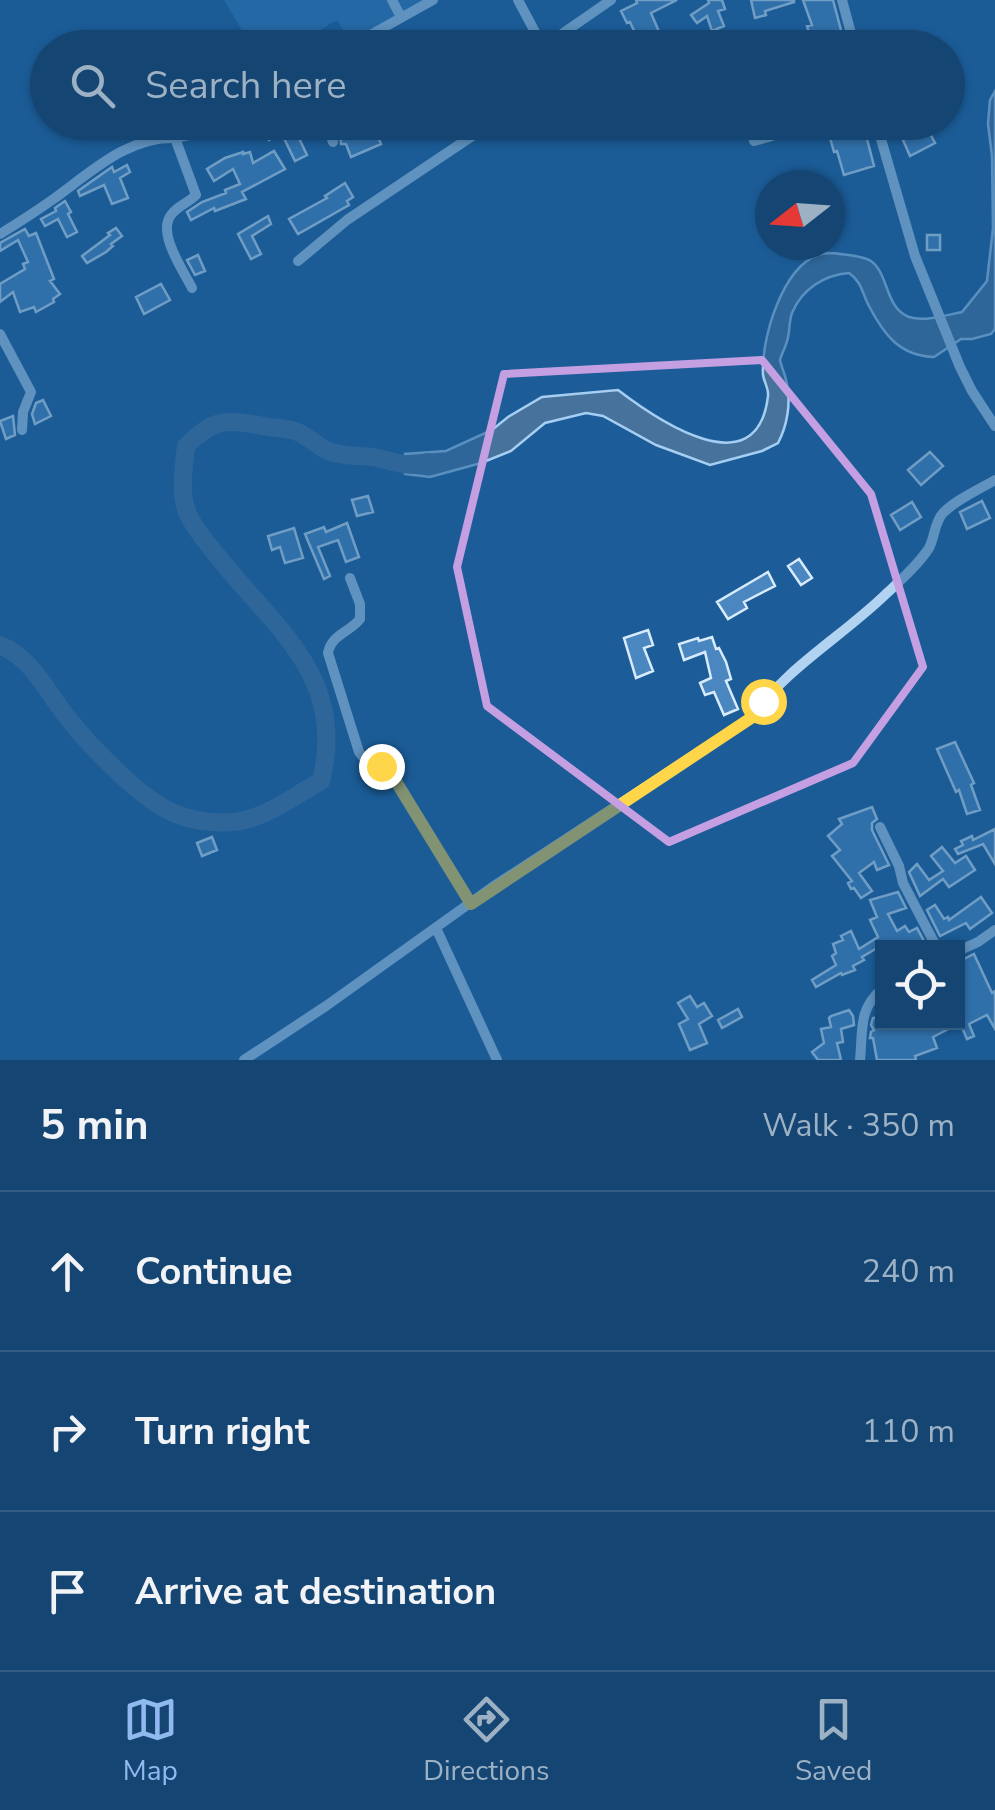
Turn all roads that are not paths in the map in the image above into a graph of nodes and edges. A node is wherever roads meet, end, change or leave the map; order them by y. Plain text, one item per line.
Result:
1 (392, 0) edge
2 (433, 0) edge
3 (518, 0) edge
4 (611, 0) edge
5 (842, 0) edge
6 (401, 17) junction
7 (378, 30) edge
8 (534, 30) edge
9 (568, 30) edge
10 (850, 30) edge
11 (153, 140) edge
12 (176, 140) edge
13 (466, 140) edge
14 (758, 140) edge
15 (881, 140) edge
16 (754, 141) dead end
17 (0, 234) edge
18 (298, 261) dead end
19 (192, 288) dead end
20 (0, 334) edge
21 (995, 426) edge
22 (22, 430) dead end
23 (995, 480) edge
24 (350, 578) dead end
25 (880, 827) dead end
26 (471, 904) junction
27 (436, 928) junction
28 (995, 930) edge
29 (933, 940) edge
30 (965, 948) edge
31 (875, 996) edge
32 (244, 1060) edge
33 (497, 1060) edge
34 (860, 1060) edge

1 - 6 street
2 - 6 street
3 - 8 street
4 - 9 street
5 - 10 street
6 - 7 street
11 - 17 street
12 - 19 street
13 - 18 street
14 - 16 street
15 - 21 street
20 - 22 street
23 - 26 street
24 - 26 street
25 - 29 street
26 - 27 street
27 - 32 street
27 - 33 street
28 - 30 street
31 - 34 street

